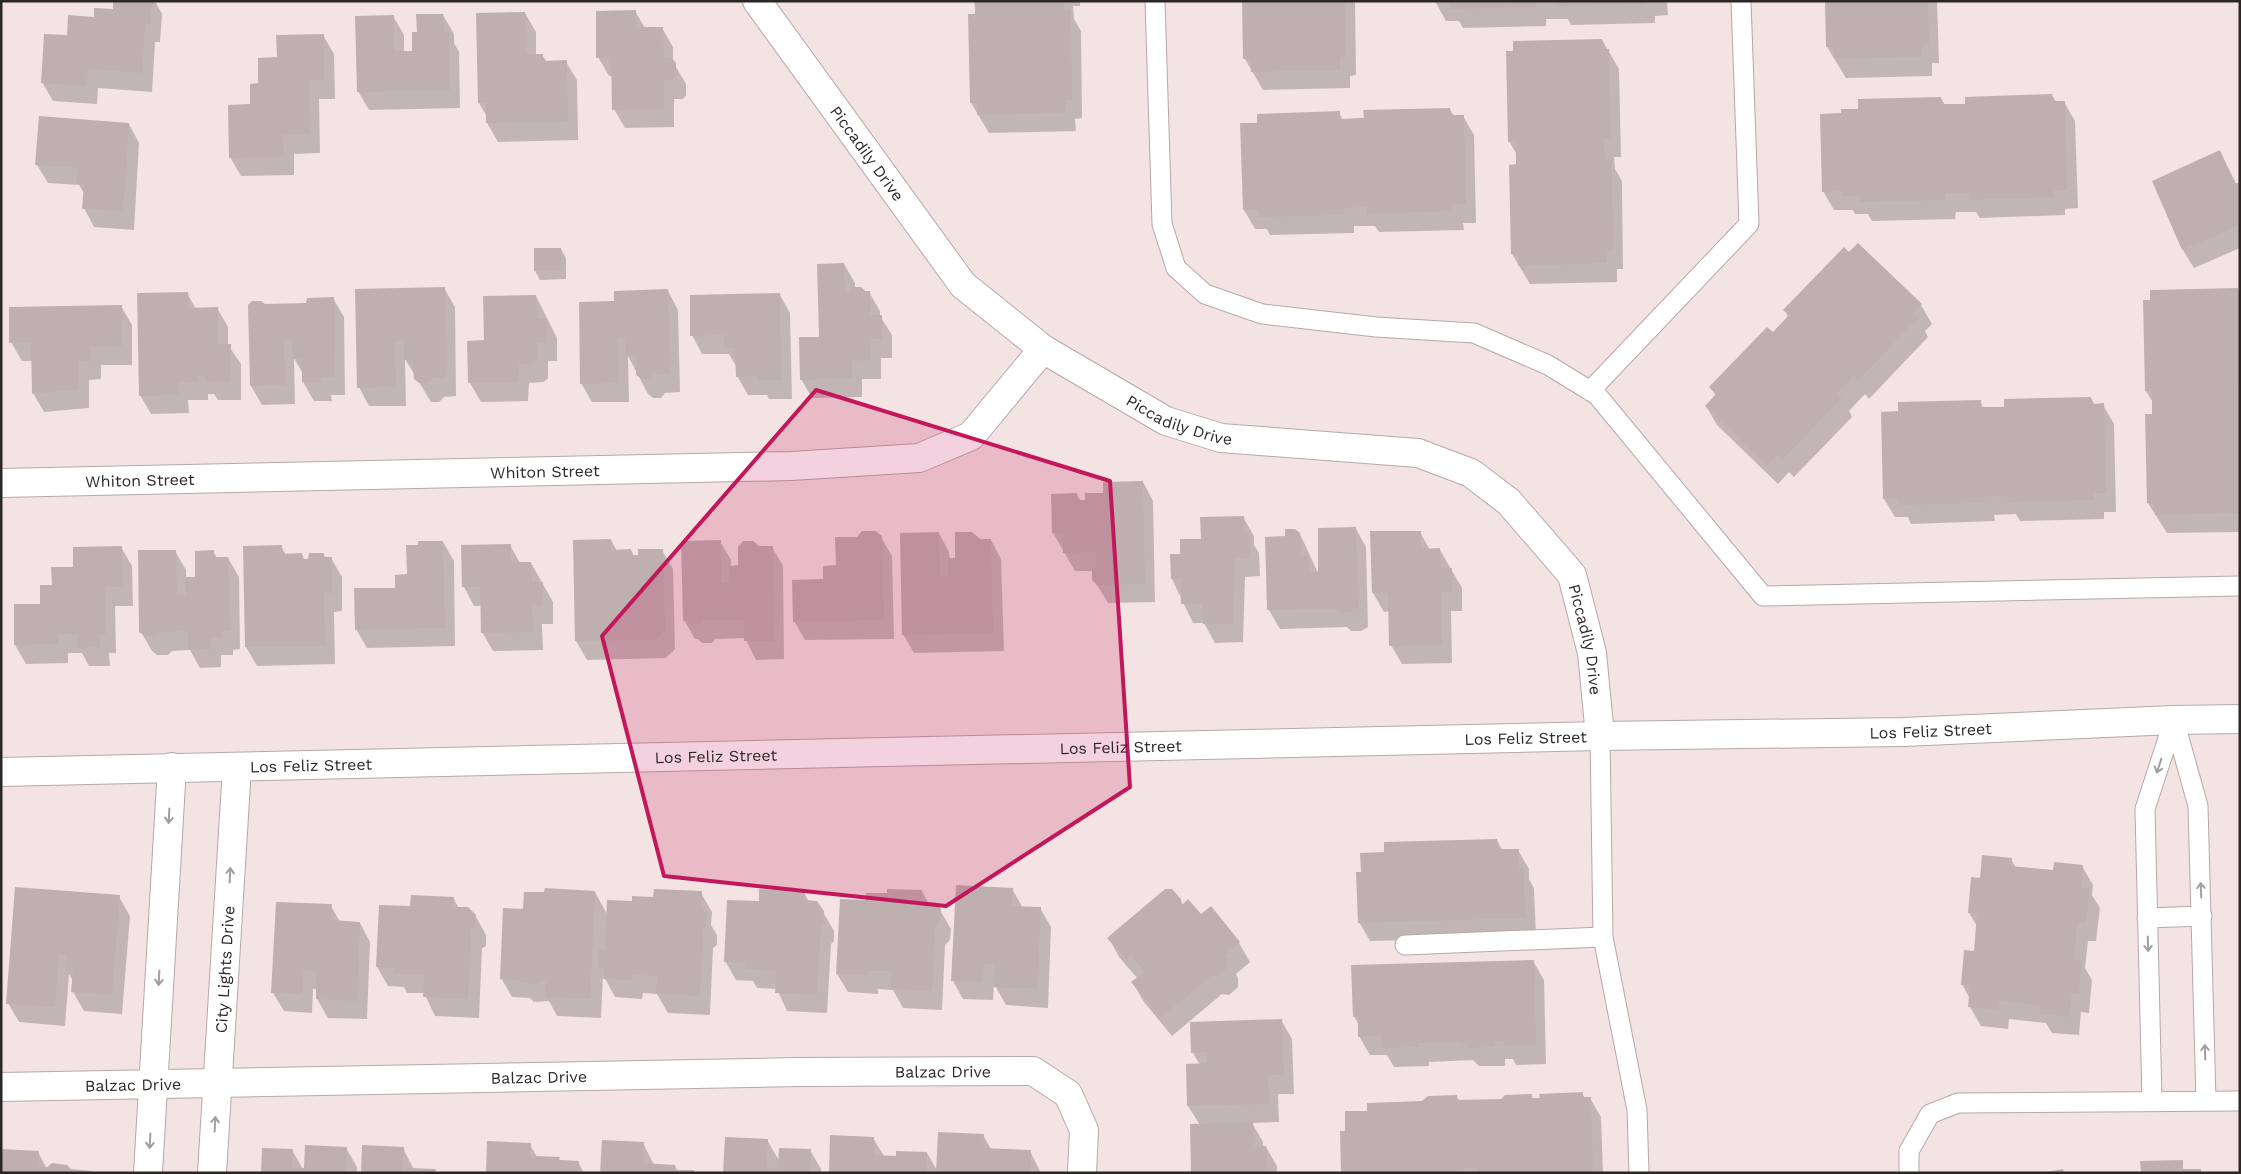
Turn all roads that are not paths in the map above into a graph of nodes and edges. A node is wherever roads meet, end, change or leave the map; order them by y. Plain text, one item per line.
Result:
1 (757, 1) edge
2 (1155, 1) edge
3 (1741, 1) edge
4 (1043, 349) junction
5 (1590, 391) junction
6 (1, 483) edge
7 (2240, 586) edge
8 (2240, 719) edge
9 (2174, 720) junction
10 (1600, 736) junction
11 (237, 767) junction
12 (172, 768) junction
13 (1, 772) edge
14 (2202, 916) junction
15 (2147, 918) junction
16 (1603, 937) junction
17 (1405, 944) dead end
18 (218, 1083) junction
19 (153, 1084) junction
20 (1, 1087) edge
21 (2152, 1101) junction
22 (2206, 1101) junction
23 (2240, 1101) edge
24 (148, 1173) edge
25 (212, 1173) edge
26 (1082, 1173) edge
27 (1639, 1173) edge
28 (1909, 1173) edge

1 - 4 street, Piccadily Drive
2 - 5 lane
3 - 5 lane
4 - 6 street, Whiton Street
4 - 10 street, Piccadily Drive
5 - 7 lane
8 - 9 street, Los Feliz Street
9 - 10 street, Los Feliz Street
14 -> 9 lane
9 -> 15 lane
10 - 11 street, Los Feliz Street
10 - 16 lane
11 - 12 street, Los Feliz Street
18 -> 11 street, City Lights Drive
12 - 13 street, Los Feliz Street
12 -> 19 street
14 - 15 lane
22 -> 14 lane
15 -> 21 lane
16 - 17 lane
16 - 27 lane
18 - 19 street, Balzac Drive
25 -> 18 street, City Lights Drive
18 - 26 street, Balzac Drive
19 - 20 street, Balzac Drive
19 -> 24 street
21 - 22 lane
21 - 28 lane
22 - 23 lane

